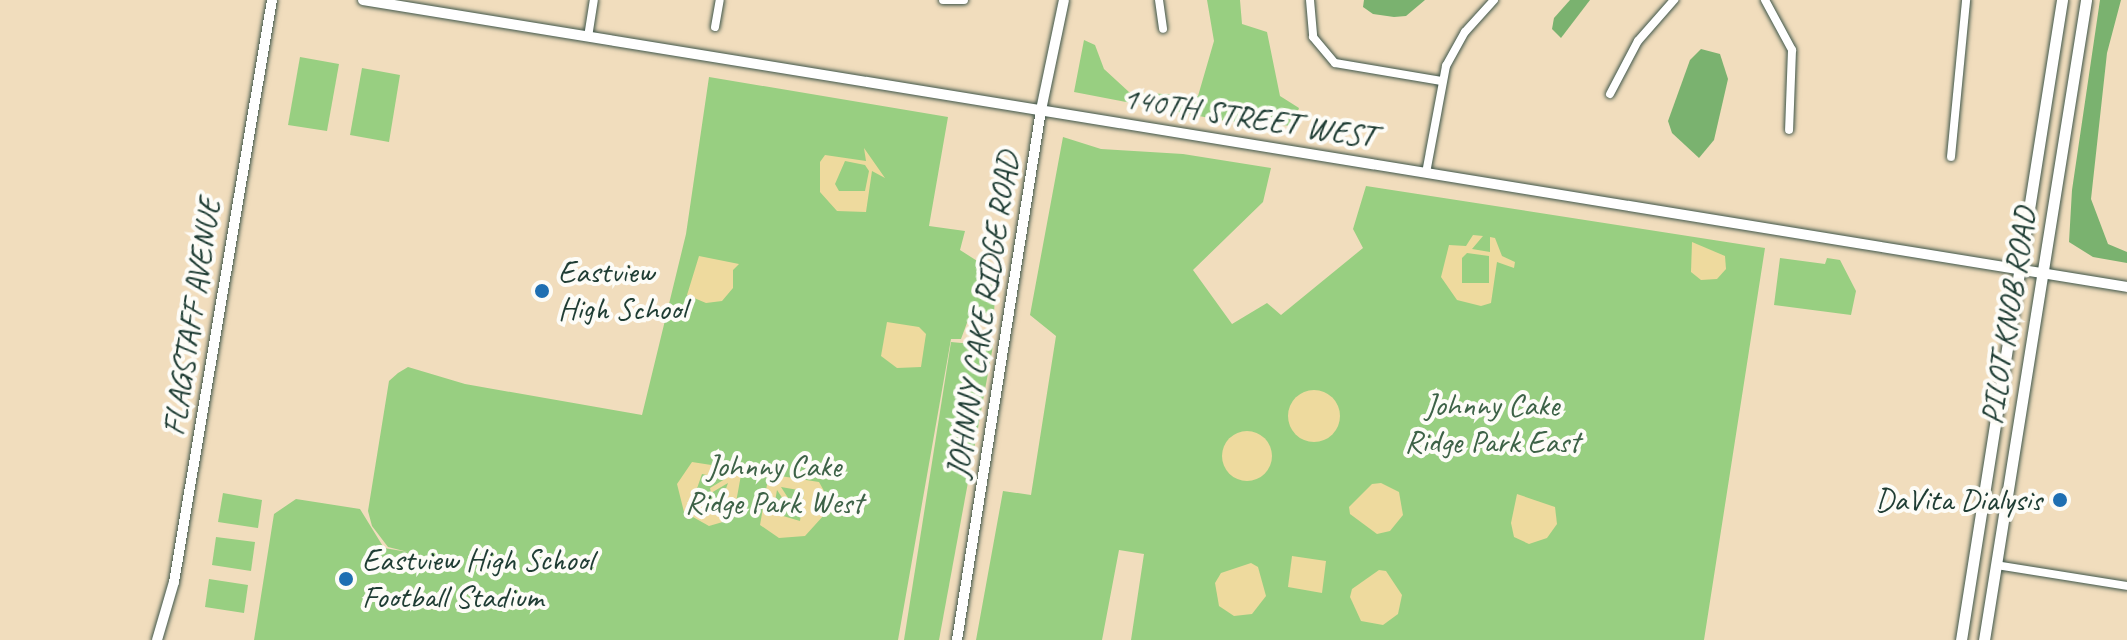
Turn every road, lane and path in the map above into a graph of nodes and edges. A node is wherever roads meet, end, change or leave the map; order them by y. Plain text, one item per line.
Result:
1 (272, 0) edge
2 (363, 0) edge
3 (594, 0) edge
4 (720, 0) edge
5 (943, 0) edge
6 (964, 0) edge
7 (1064, 0) edge
8 (1159, 0) edge
9 (1310, 0) edge
10 (1494, 0) edge
11 (1674, 0) edge
12 (1765, 0) edge
13 (1966, 0) edge
14 (2062, 0) edge
15 (2086, 0) edge
16 (715, 27) dead end
17 (1163, 29) dead end
18 (588, 37) junction
19 (1441, 81) junction
20 (1610, 94) dead end
21 (1041, 110) junction
22 (1789, 130) dead end
23 (1951, 157) dead end
24 (1426, 173) junction
25 (2019, 269) junction
26 (2042, 273) junction
27 (2127, 287) edge
28 (1996, 565) junction
29 (2127, 586) edge
30 (157, 640) edge
31 (957, 640) edge
32 (1961, 640) edge
33 (1984, 640) edge

1 - 30 street, FLAGSTAFF AVENUE
2 - 18 street, 140TH STREET WEST
3 - 18 street
4 - 16 street
5 - 6 street
7 - 21 street, JOHNNY CAKE RIDGE ROAD
8 - 17 street
9 - 19 street
10 - 19 street
11 - 20 street
12 - 22 street
13 - 23 street
14 - 25 main road, PILOT KNOB ROAD
15 - 26 main road, PILOT KNOB ROAD
18 - 21 street, 140TH STREET WEST
19 - 24 street
21 - 24 street, 140TH STREET WEST
21 - 31 street, JOHNNY CAKE RIDGE ROAD
24 - 25 street, 140TH STREET WEST
25 - 26 street, 140TH STREET WEST
25 - 32 main road, PILOT KNOB ROAD
26 - 27 street, 140TH STREET WEST
26 - 28 main road, PILOT KNOB ROAD
28 - 29 street
28 - 33 main road, PILOT KNOB ROAD

